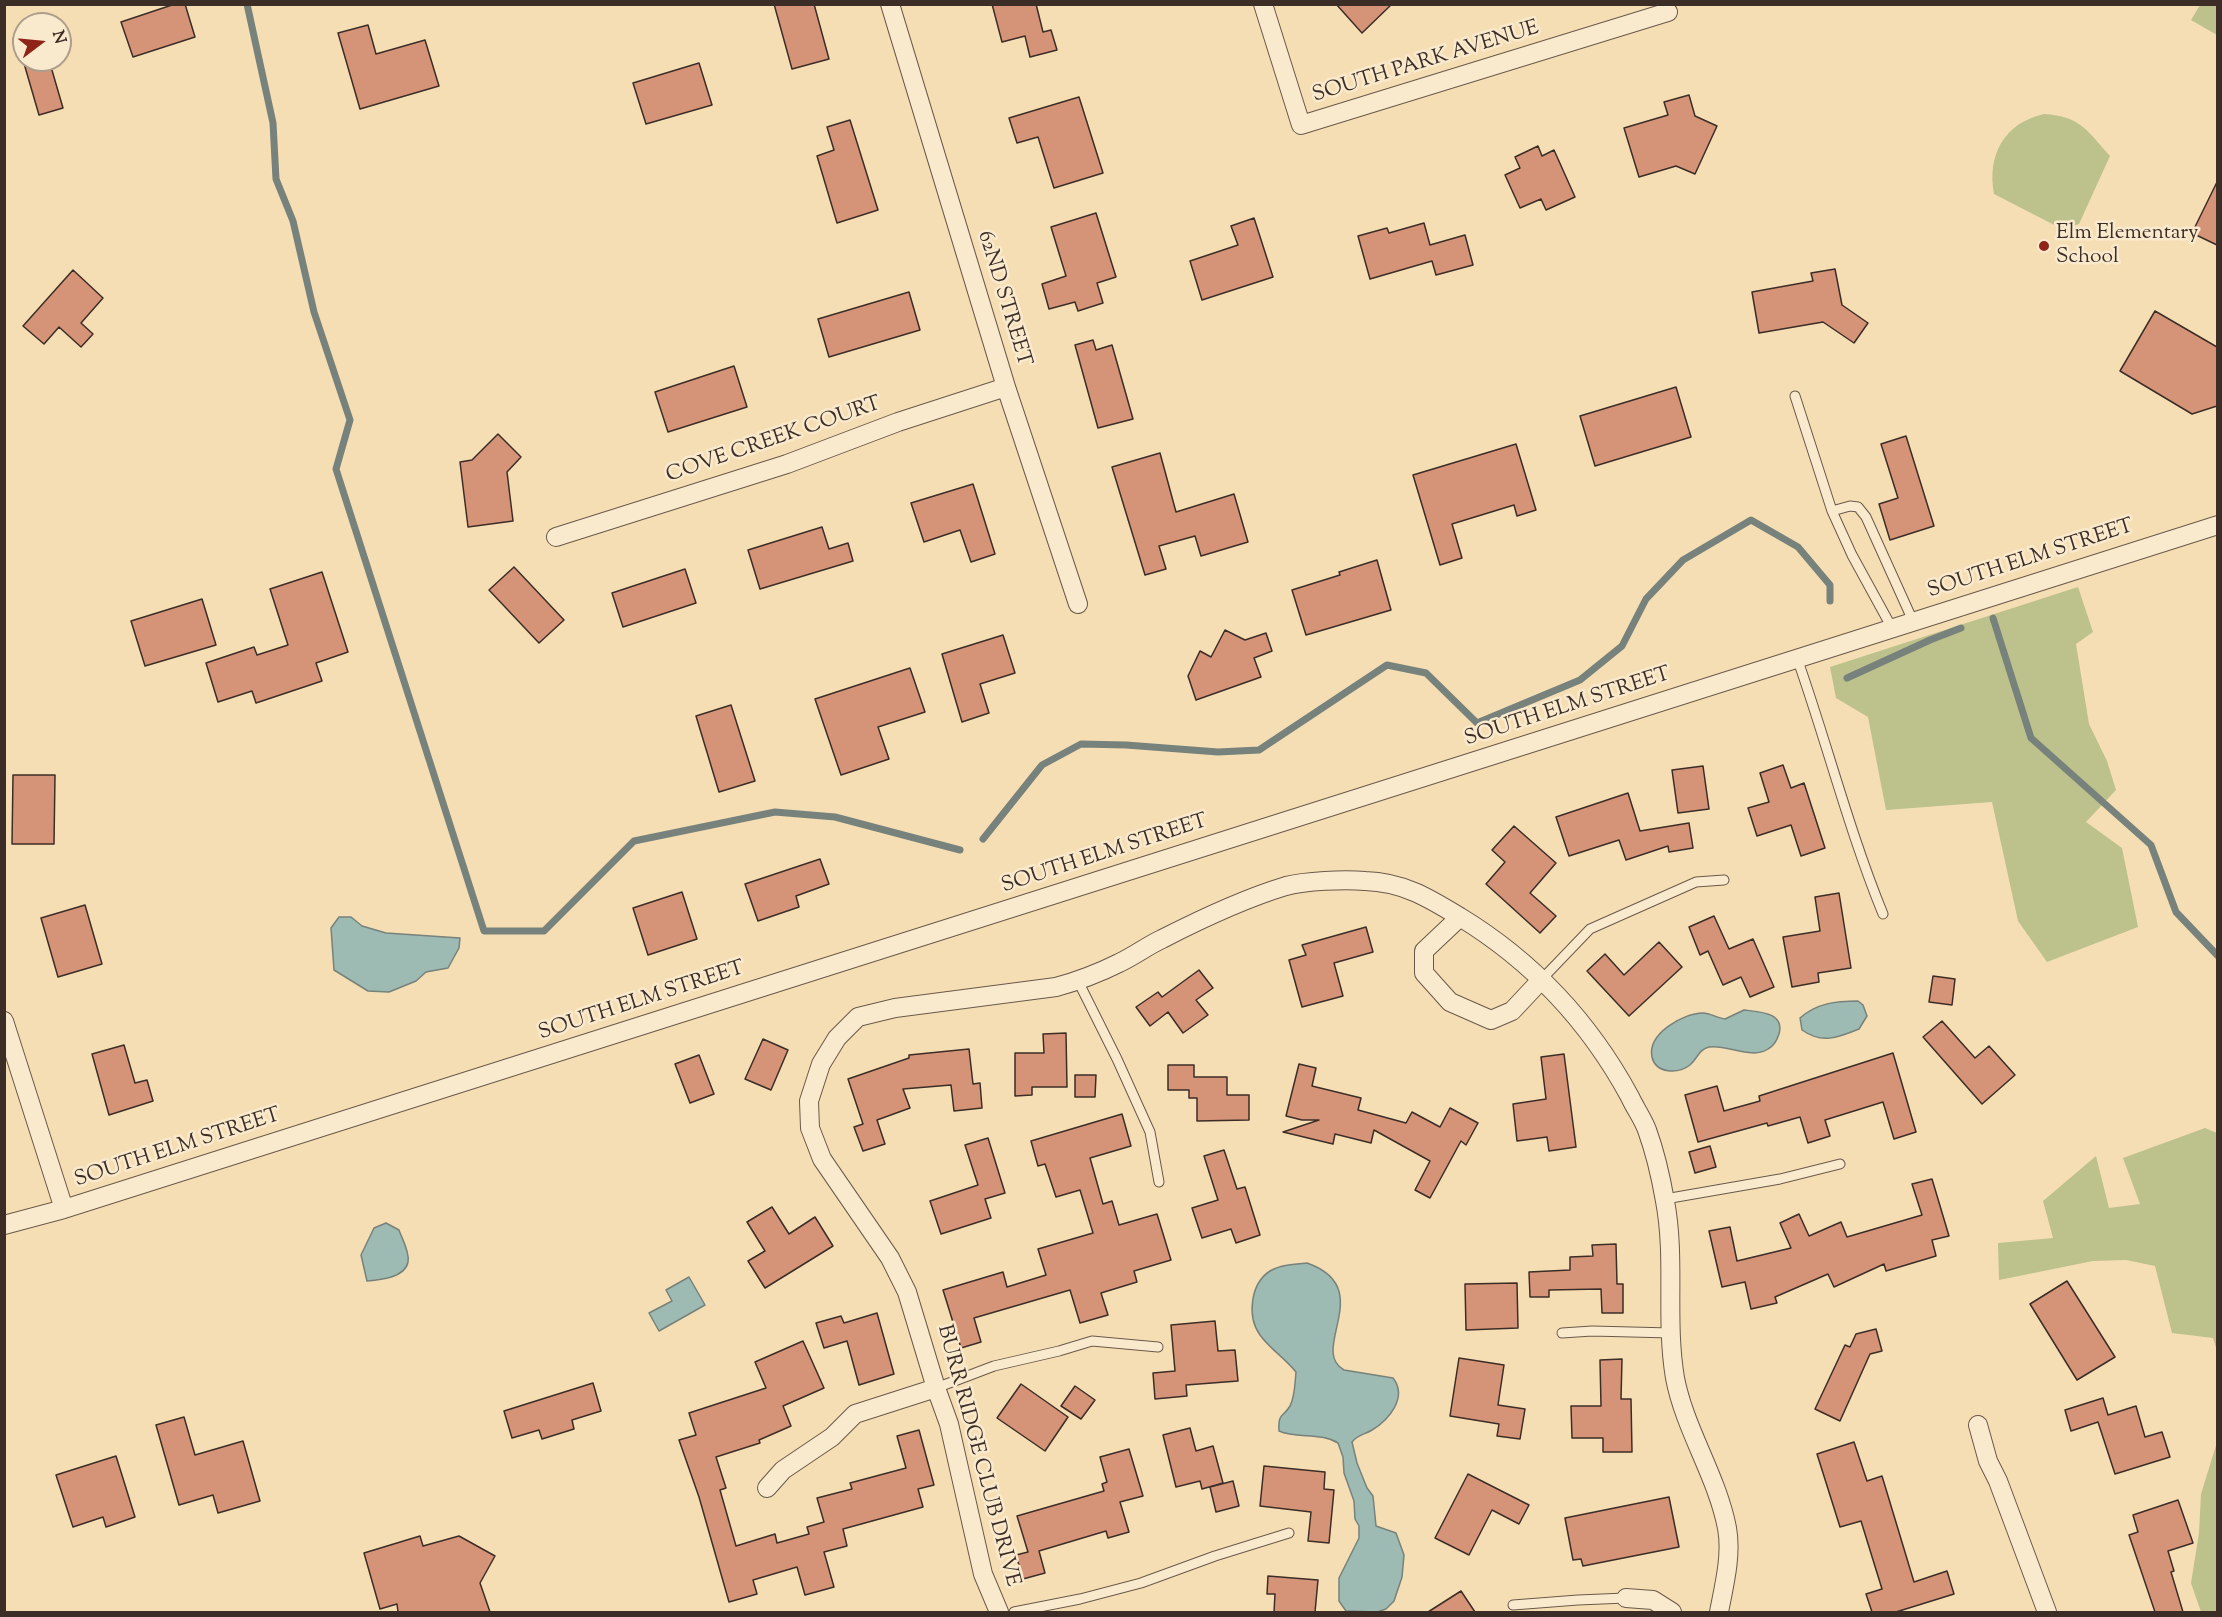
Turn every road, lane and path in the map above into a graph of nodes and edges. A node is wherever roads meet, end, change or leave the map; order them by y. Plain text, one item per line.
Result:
1 (890, 4) edge
2 (1263, 4) edge
3 (1668, 12) dead end
4 (1006, 387) junction
5 (1795, 396) dead end
6 (1832, 511) junction
7 (2217, 525) edge
8 (556, 537) dead end
9 (1078, 604) dead end
10 (1912, 621) junction
11 (1892, 628) junction
12 (1797, 658) junction
13 (1724, 880) dead end
14 (1883, 914) dead end
15 (1460, 917) junction
16 (1542, 979) junction
17 (1078, 981) junction
18 (4, 1021) edge
19 (1840, 1164) dead end
20 (1160, 1182) dead end
21 (1665, 1199) junction
22 (64, 1209) junction
23 (4, 1225) edge
24 (1562, 1333) dead end
25 (1671, 1333) junction
26 (1158, 1347) dead end
27 (936, 1388) junction
28 (1978, 1425) dead end
29 (767, 1488) dead end
30 (1289, 1533) dead end
31 (1626, 1599) joint
32 (1513, 1605) dead end
33 (999, 1612) edge
34 (1014, 1612) edge
35 (1672, 1612) edge
36 (1719, 1612) edge
37 (2046, 1612) edge

1 - 4 street, 62ND STREET
2 - 3 street, SOUTH PARK AVENUE
4 - 8 street, COVE CREEK COURT
4 - 9 street, 62ND STREET
5 - 6 lane
6 - 10 lane
6 - 11 lane
7 - 10 street, SOUTH ELM STREET
10 - 11 street, SOUTH ELM STREET
11 - 12 street, SOUTH ELM STREET
12 - 14 lane
12 - 22 street, SOUTH ELM STREET
13 - 16 lane
15 - 16 street, BURR RIDGE CLUB DRIVE
15 - 16 street
15 - 17 street, BURR RIDGE CLUB DRIVE
16 - 21 street, BURR RIDGE CLUB DRIVE
17 - 20 lane
17 - 27 street, BURR RIDGE CLUB DRIVE
18 - 22 street
19 - 21 lane
21 - 25 street, BURR RIDGE CLUB DRIVE
22 - 23 street, SOUTH ELM STREET
24 - 25 lane
25 - 36 street, BURR RIDGE CLUB DRIVE
26 - 27 lane
27 - 29 street
27 - 33 street, BURR RIDGE CLUB DRIVE
28 - 37 street
30 - 34 lane
31 - 32 lane
31 - 35 street

